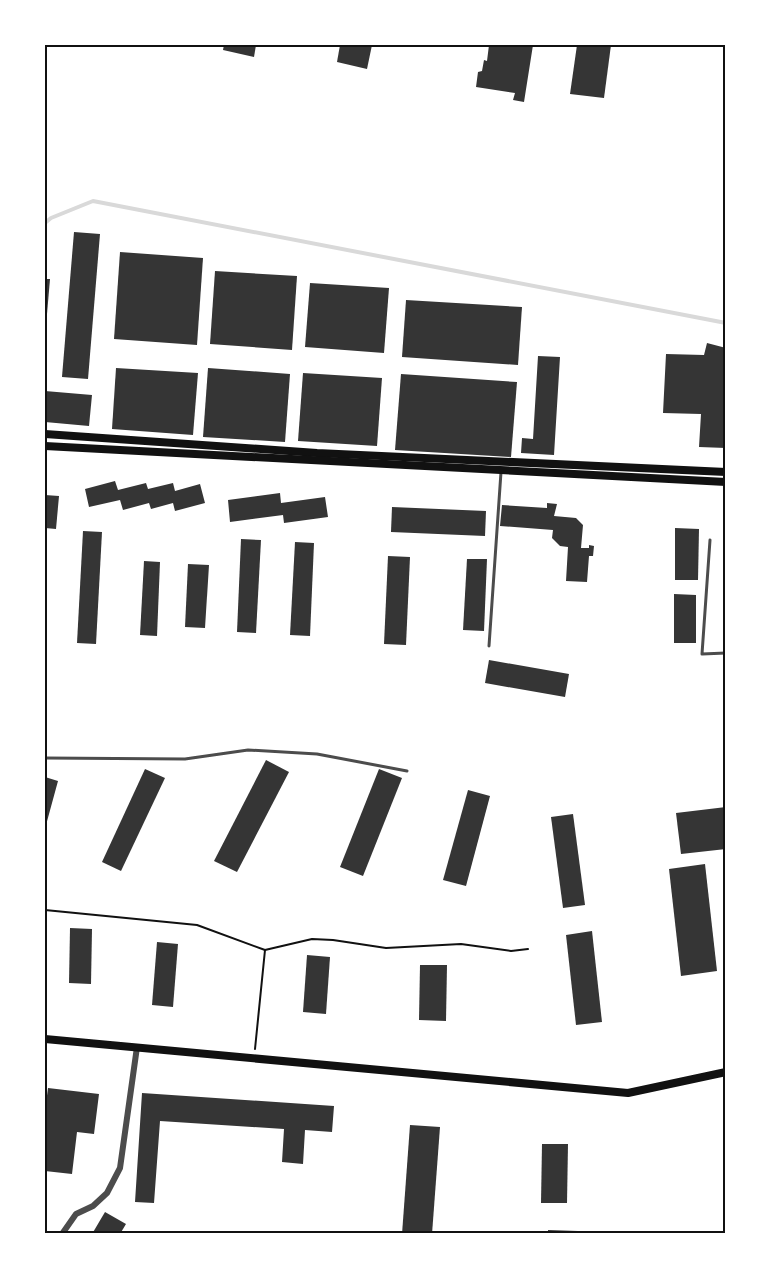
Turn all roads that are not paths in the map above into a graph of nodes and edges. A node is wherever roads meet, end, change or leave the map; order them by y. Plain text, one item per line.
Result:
1 (45, 434) edge
2 (45, 446) edge
3 (501, 470) junction
4 (726, 472) edge
5 (726, 482) edge
6 (710, 540) dead end
7 (489, 646) dead end
8 (726, 653) edge
9 (45, 759) edge
10 (407, 771) dead end
11 (45, 1039) edge
12 (137, 1047) junction
13 (726, 1072) edge
14 (62, 1234) edge

1 - 4 main road
2 - 3 main road
3 - 5 main road
3 - 7 lane
6 - 8 lane
9 - 10 lane
11 - 12 main road
12 - 13 main road
12 - 14 street

